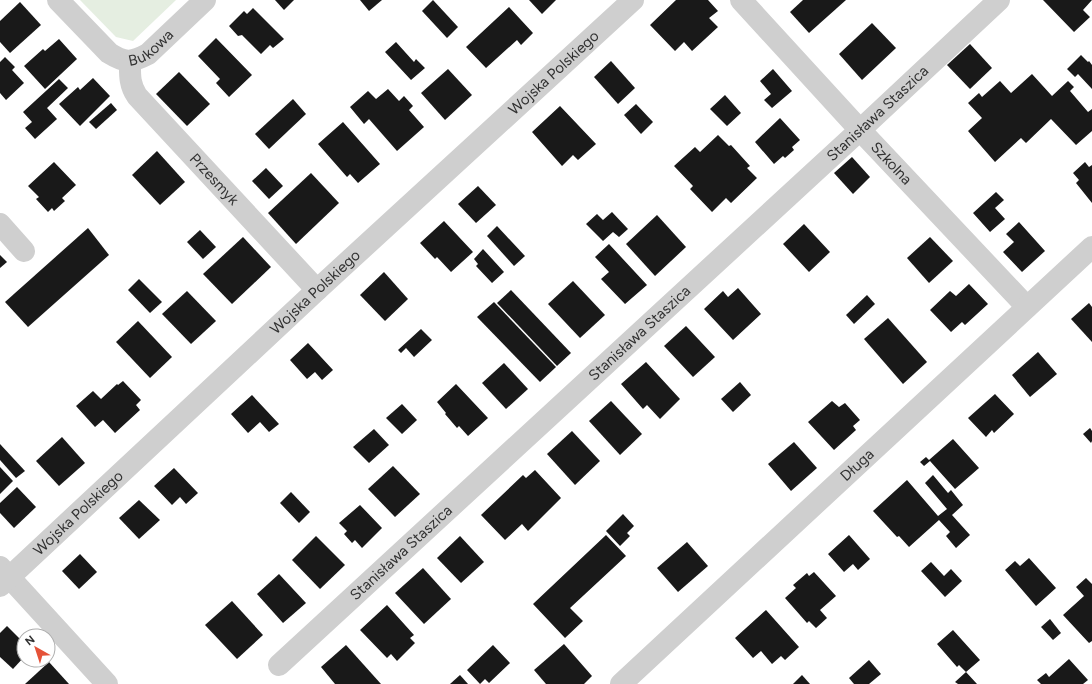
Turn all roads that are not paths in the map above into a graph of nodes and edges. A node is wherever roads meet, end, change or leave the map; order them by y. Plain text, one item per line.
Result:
1 (58, 0) edge
2 (206, 0) edge
3 (633, 0) edge
4 (741, 0) edge
5 (999, 0) edge
6 (130, 61) junction
7 (860, 130) junction
8 (0, 224) edge
9 (1092, 247) edge
10 (24, 251) dead end
11 (317, 290) junction
12 (1027, 307) junction
13 (3, 577) edge
14 (279, 665) dead end
15 (107, 684) edge
16 (621, 684) edge

1 - 6 street, Bukowa
2 - 6 street, Bukowa
3 - 11 street, Wojska Polskiego
4 - 7 street, Szkolna
5 - 7 street, Stanisława Staszica
6 - 11 street, Przesmyk
7 - 12 street, Szkolna
7 - 14 street, Stanisława Staszica
8 - 10 street
9 - 12 street, Długa
11 - 13 street, Wojska Polskiego
12 - 16 street, Długa
13 - 15 street

